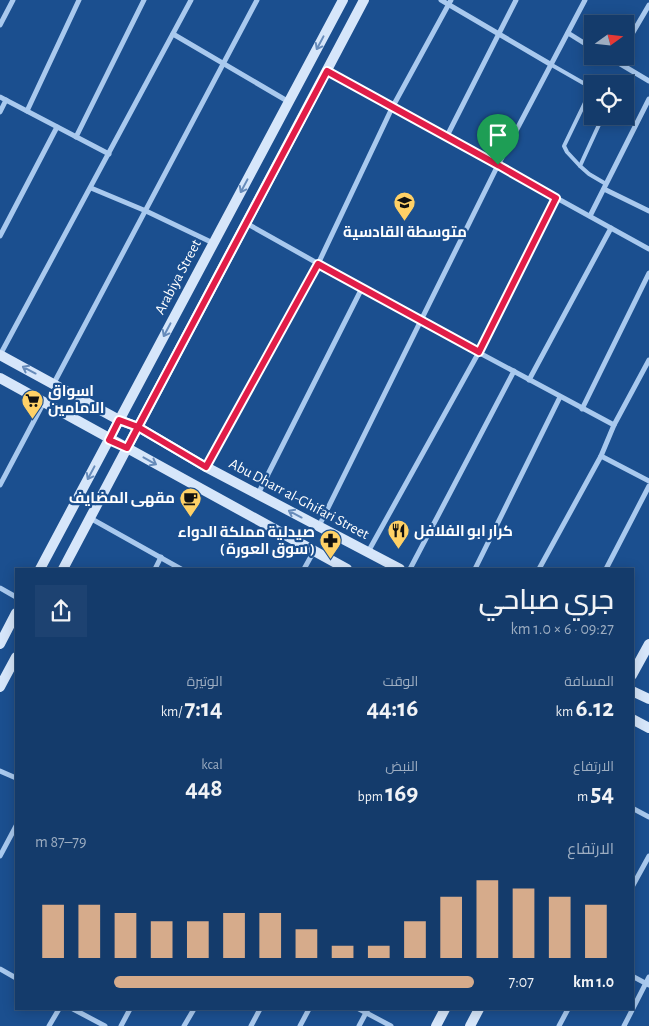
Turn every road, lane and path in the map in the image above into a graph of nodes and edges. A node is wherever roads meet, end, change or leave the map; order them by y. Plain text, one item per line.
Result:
1 (13, 0) edge
2 (78, 0) edge
3 (144, 0) edge
4 (192, 0) edge
5 (257, 0) edge
6 (343, 0) edge
7 (364, 0) edge
8 (441, 0) edge
9 (516, 0) edge
10 (585, 0) edge
11 (450, 2) edge
12 (649, 5) edge
13 (0, 25) edge
14 (634, 31) edge
15 (568, 33) junction
16 (173, 34) junction
17 (500, 34) junction
18 (584, 43) edge
19 (223, 64) junction
20 (550, 64) junction
21 (626, 65) edge
22 (327, 71) junction
23 (649, 81) edge
24 (0, 97) edge
25 (649, 99) edge
26 (6, 100) junction
27 (289, 102) junction
28 (392, 108) junction
29 (0, 112) edge
30 (27, 112) junction
31 (599, 125) edge
32 (57, 127) junction
33 (76, 137) junction
34 (446, 138) junction
35 (109, 154) junction
36 (498, 165) junction
37 (580, 166) junction
38 (605, 186) junction
39 (90, 188) junction
40 (556, 198) junction
41 (146, 211) junction
42 (649, 211) edge
43 (590, 216) junction
44 (246, 223) junction
45 (611, 228) junction
46 (0, 236) edge
47 (213, 243) junction
48 (649, 248) edge
49 (318, 264) junction
50 (649, 273) edge
51 (362, 288) junction
52 (420, 321) junction
53 (479, 352) junction
54 (0, 355) edge
55 (649, 360) edge
56 (514, 372) junction
57 (0, 378) edge
58 (529, 380) junction
59 (54, 383) junction
60 (560, 397) junction
61 (44, 402) junction
62 (582, 409) junction
63 (119, 420) junction
64 (614, 425) junction
65 (138, 427) junction
66 (109, 440) junction
67 (127, 448) junction
68 (601, 456) junction
69 (206, 467) junction
70 (649, 481) edge
71 (0, 485) edge
72 (649, 486) edge
73 (258, 494) junction
74 (90, 518) junction
75 (319, 526) junction
76 (314, 551) junction
77 (368, 552) junction
78 (161, 558) junction
79 (41, 568) edge
80 (64, 568) edge
81 (156, 568) edge
82 (179, 568) edge
83 (305, 568) edge
84 (345, 568) edge
85 (398, 568) edge
86 (411, 568) edge
87 (475, 568) edge
88 (540, 568) edge
89 (607, 568) edge
90 (0, 588) edge
91 (15, 596) edge
92 (15, 615) edge
93 (0, 644) edge
94 (649, 644) edge
95 (15, 658) edge
96 (634, 671) edge
97 (0, 687) edge
98 (634, 692) edge
99 (648, 695) edge
100 (634, 722) edge
101 (649, 728) edge
102 (0, 771) edge
103 (15, 778) edge
104 (634, 809) edge
105 (649, 817) edge
106 (15, 828) edge
107 (0, 856) edge
108 (649, 856) edge
109 (634, 883) edge
110 (2, 970) edge
111 (15, 977) edge
112 (634, 977) edge
113 (649, 977) edge
114 (0, 978) edge
115 (647, 984) edge
116 (634, 1008) edge
117 (58, 1010) edge
118 (75, 1010) edge
119 (129, 1010) edge
120 (193, 1010) edge
121 (259, 1010) edge
122 (308, 1010) edge
123 (444, 1010) edge
124 (478, 1010) edge
125 (567, 1010) edge
126 (633, 1010) edge
127 (367, 1011) edge
128 (49, 1026) edge
129 (105, 1026) edge
130 (121, 1026) edge
131 (184, 1026) edge
132 (251, 1026) edge
133 (300, 1026) edge
134 (359, 1026) edge
135 (391, 1026) edge
136 (436, 1026) edge
137 (470, 1026) edge
138 (559, 1026) edge
139 (624, 1026) edge

1 - 13 street
2 - 30 street
3 - 33 street
4 - 16 street
5 - 19 street
6 -> 27 main road, Arabiya Street
7 - 22 main road
8 - 11 street
9 - 17 street
10 - 15 street
11 - 17 street
11 - 28 street
12 - 14 street
15 - 18 street
15 - 20 street
16 - 19 street
16 - 35 street
17 - 20 street
17 - 34 street
19 - 27 street
19 - 41 street
20 - 36 street
20 - 37 lane
21 - 23 street
22 - 28 street
22 - 44 main road
24 - 26 street
25 - 38 street
26 - 29 street
26 - 30 street
27 -> 47 main road, Arabiya Street
28 - 34 street
28 - 49 street
30 - 32 street
31 - 37 lane
32 - 33 street
32 - 46 street
33 - 35 street
34 - 36 street
35 - 39 street
36 - 40 street
36 - 52 street
37 - 38 lane
38 - 42 street
38 - 43 street
39 - 41 street
39 - 54 street
40 - 43 street
40 - 53 street
41 - 47 street
41 - 59 street
43 - 45 street
44 - 49 street
44 - 65 main road
45 - 48 street
45 - 58 street
47 -> 63 main road, Arabiya Street
49 - 51 street
49 - 69 street
50 - 62 street
51 - 52 street
51 - 73 street
52 - 53 street
52 - 75 street
53 - 56 street
53 - 77 street
59 -> 54 main road, Abu Dharr al-Ghifari Street
55 - 64 street
56 - 58 street
56 - 86 street
57 - 61 main road
58 - 60 street
59 - 63 main road, Abu Dharr al-Ghifari Street
60 - 62 street
60 - 87 street
61 - 66 main road
61 - 71 street
62 - 64 street
63 - 65 main road, Abu Dharr al-Ghifari Street
63 - 66 main road, Arabiya Street
64 - 68 street
65 - 67 main road
65 - 69 main road, Abu Dharr al-Ghifari Street
66 - 67 main road
66 -> 79 main road, Arabiya Street
67 - 74 main road
67 -> 76 main road
68 - 70 street
68 - 88 street
69 - 73 main road, Abu Dharr al-Ghifari Street
72 - 89 street
75 -> 73 main road, Abu Dharr al-Ghifari Street
74 - 78 street
74 - 80 main road
75 - 77 main road, Abu Dharr al-Ghifari Street
76 - 83 street
76 - 84 main road
77 - 85 main road, Abu Dharr al-Ghifari Street
78 - 81 street
78 - 82 street
90 - 91 street
92 - 93 main road
94 - 96 main road
95 - 97 main road
98 - 99 main road
100 - 101 main road
102 - 103 street
104 - 105 street
106 - 107 street
108 - 109 street
110 - 111 street
110 - 114 street
112 - 115 street
113 - 115 street
115 - 116 street
117 - 128 street
118 - 129 street
119 - 130 street
120 - 131 street
121 - 132 street
122 - 133 street
123 - 136 main road
124 - 137 main road
125 - 138 street
126 - 139 street
127 - 134 street
127 - 135 street

